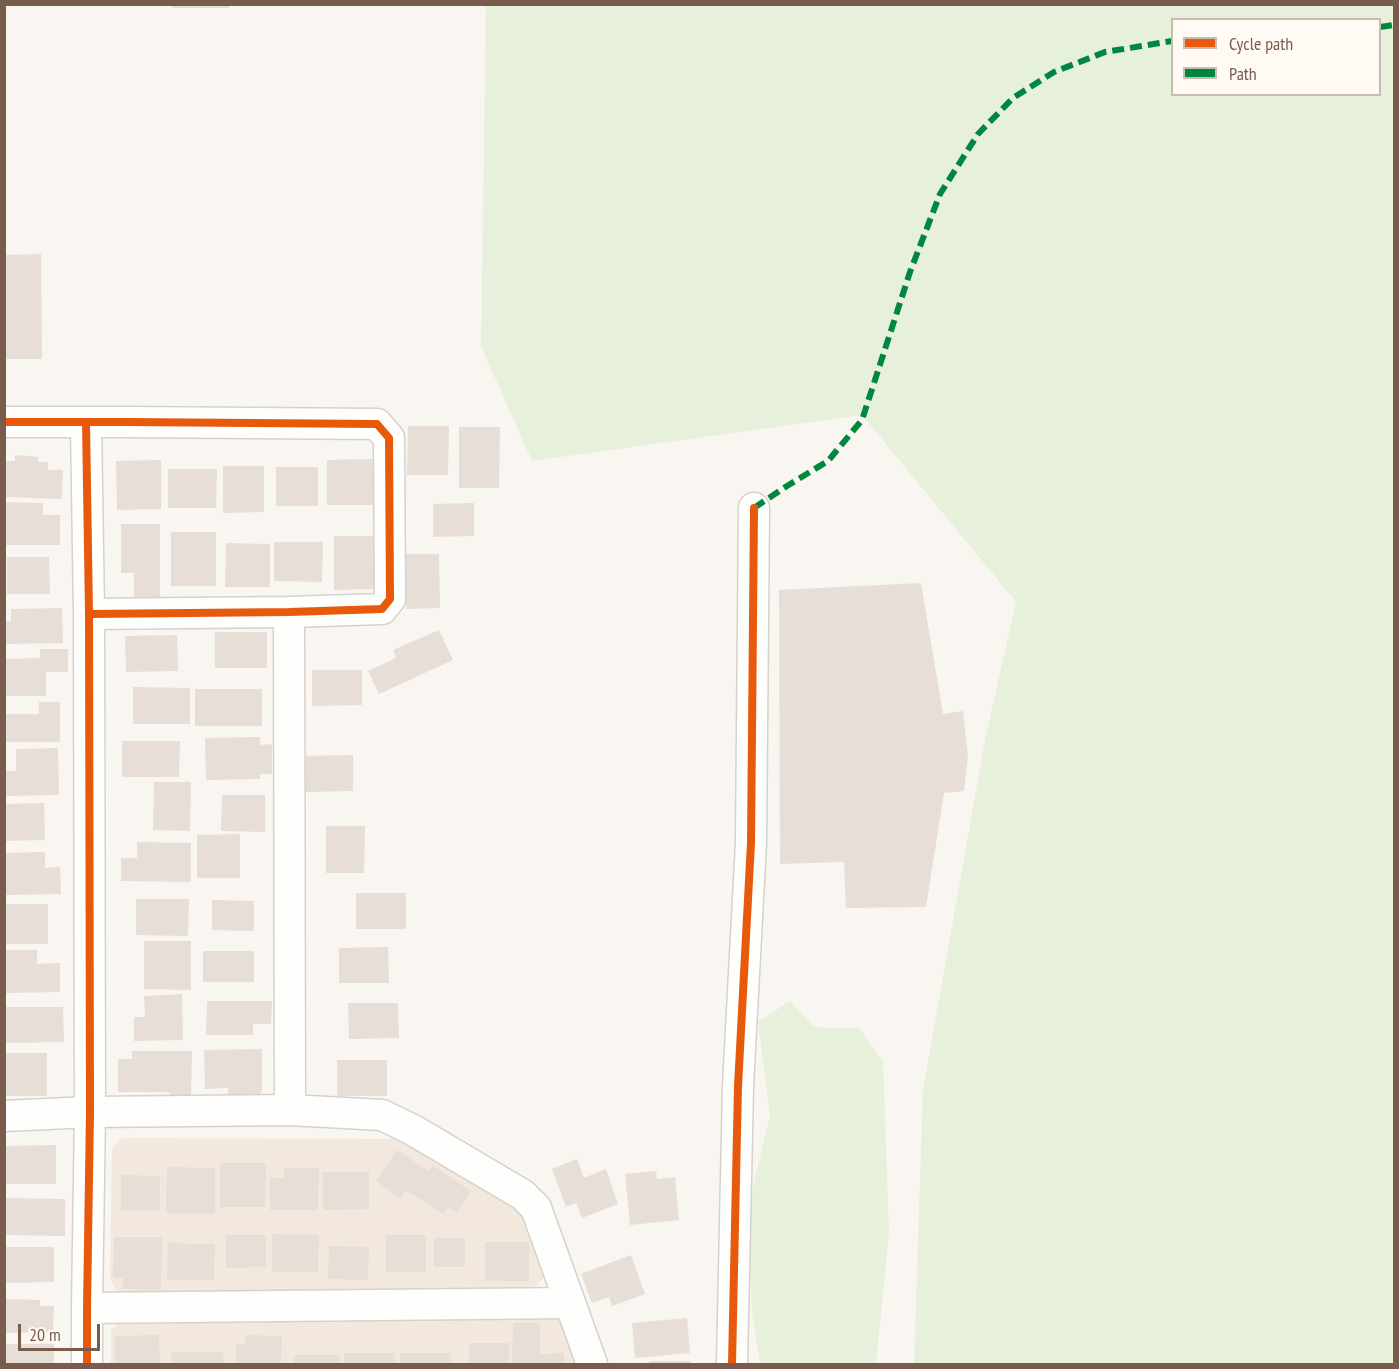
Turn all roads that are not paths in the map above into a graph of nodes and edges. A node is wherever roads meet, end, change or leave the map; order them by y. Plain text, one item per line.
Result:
1 (4, 422) edge
2 (86, 422) junction
3 (754, 508) dead end
4 (289, 612) junction
5 (89, 614) junction
6 (290, 1110) junction
7 (90, 1112) junction
8 (4, 1116) edge
9 (569, 1303) junction
10 (87, 1308) junction
11 (87, 1365) edge
12 (592, 1365) edge
13 (732, 1365) edge

1 - 2 street
2 - 4 street
2 - 5 street
3 - 13 street
4 - 5 street
4 - 6 street
5 - 7 street
6 - 7 street
6 - 9 street
7 - 8 street
7 - 10 street
9 - 10 street
9 - 12 street
10 - 11 street

